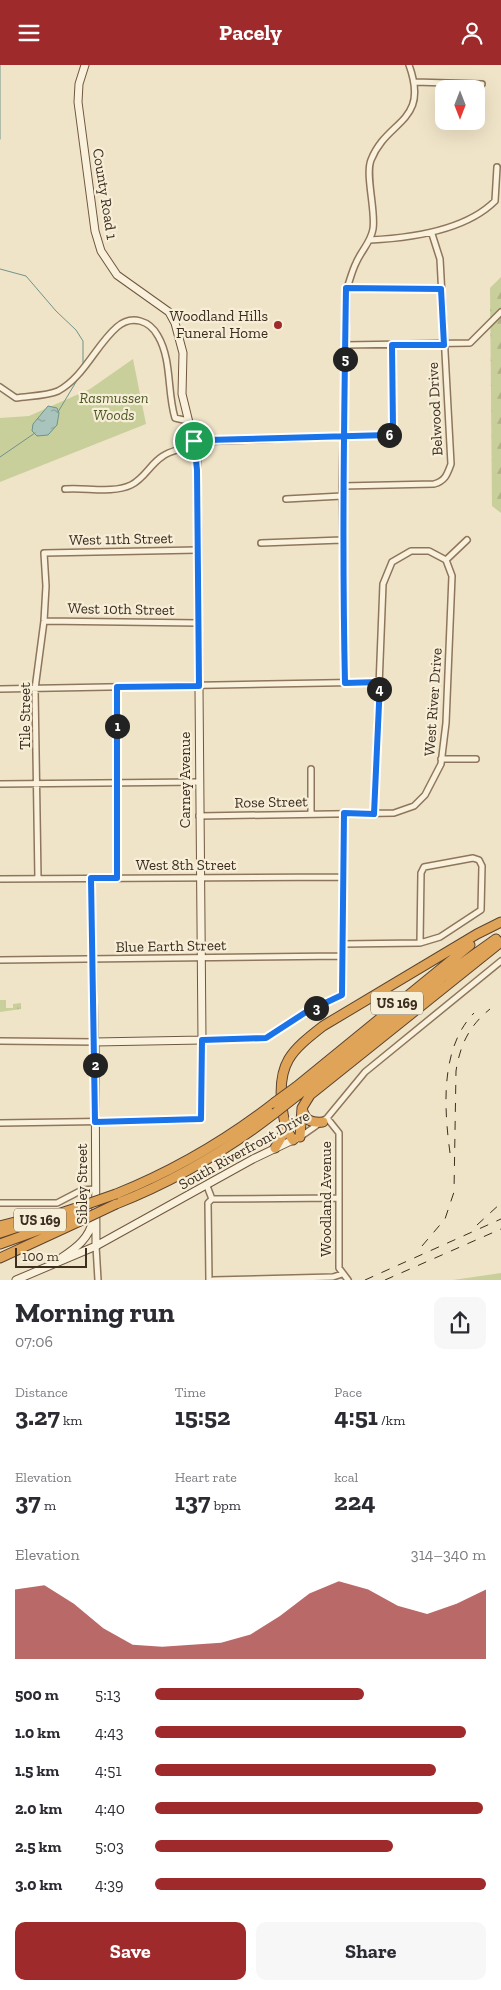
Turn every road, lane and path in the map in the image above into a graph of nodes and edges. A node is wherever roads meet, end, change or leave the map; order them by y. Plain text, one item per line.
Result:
1 (85, 65) edge
2 (409, 65) edge
3 (415, 82) junction
4 (435, 83) edge
5 (497, 167) dead end
6 (432, 234) junction
7 (370, 240) junction
8 (346, 288) junction
9 (441, 289) junction
10 (501, 312) edge
11 (345, 345) junction
12 (392, 345) junction
13 (444, 345) junction
14 (0, 387) edge
15 (188, 421) junction
16 (343, 437) junction
17 (194, 441) junction
18 (342, 486) junction
19 (65, 489) dead end
20 (342, 496) junction
21 (286, 499) dead end
22 (342, 540) junction
23 (467, 540) dead end
24 (261, 543) dead end
25 (198, 550) junction
26 (44, 553) joint
27 (446, 560) junction
28 (44, 621) junction
29 (199, 623) junction
30 (380, 682) junction
31 (345, 683) junction
32 (199, 686) junction
33 (117, 687) junction
34 (0, 689) edge
35 (36, 689) junction
36 (442, 759) junction
37 (476, 759) dead end
38 (312, 769) dead end
39 (118, 781) junction
40 (199, 782) junction
41 (0, 784) edge
42 (38, 784) junction
43 (344, 813) junction
44 (311, 814) junction
45 (374, 814) junction
46 (200, 816) junction
47 (343, 877) junction
48 (91, 878) junction
49 (117, 878) junction
50 (200, 878) junction
51 (0, 879) edge
52 (38, 879) junction
53 (501, 923) edge
54 (501, 936) edge
55 (501, 942) edge
56 (420, 943) junction
57 (342, 944) junction
58 (342, 956) junction
59 (202, 958) junction
60 (0, 960) edge
61 (93, 960) junction
62 (501, 961) edge
63 (202, 1040) junction
64 (0, 1041) edge
65 (95, 1042) junction
66 (297, 1091) junction
67 (302, 1108) junction
68 (325, 1121) junction
69 (95, 1122) junction
70 (284, 1122) junction
71 (0, 1123) edge
72 (296, 1138) junction
73 (275, 1148) junction
74 (207, 1186) junction
75 (95, 1189) junction
76 (339, 1198) junction
77 (212, 1199) junction
78 (0, 1203) edge
79 (95, 1209) junction
80 (77, 1214) junction
81 (0, 1226) edge
82 (0, 1233) edge
83 (0, 1244) edge
84 (96, 1247) junction
85 (0, 1258) edge
86 (50, 1265) junction
87 (342, 1274) junction
88 (18, 1280) edge
89 (98, 1280) edge
90 (211, 1280) edge
91 (348, 1280) edge

1 - 15 main road, County Road 1
2 - 3 street
3 - 4 street
3 - 7 street
5 - 6 street
6 - 7 street
6 - 9 street, Belwood Drive
7 - 8 street
8 - 9 street
8 - 11 street
9 - 13 street, Belwood Drive
10 - 13 street
11 - 12 street
11 - 16 street
12 - 13 street
12 - 16 street
13 - 18 street, Belwood Drive
14 - 15 street
15 - 17 main road, County Road 1
16 - 17 street
16 - 18 street
17 - 19 street
17 - 25 main road, Carney Avenue
18 - 20 street
20 - 21 street
20 - 22 street
22 - 24 street
22 - 31 street
23 - 27 street
25 - 26 street, West 11th Street
25 - 29 main road, Carney Avenue
26 - 28 street, Tile Street
27 - 30 street
27 - 36 street, West River Drive
28 - 29 street, West 10th Street
28 - 35 street, Tile Street
29 - 32 main road, Carney Avenue
30 - 31 street
30 - 45 street
31 - 32 street
32 - 33 street
32 - 40 main road, Carney Avenue
33 - 35 street
33 - 39 street
34 - 35 street
35 - 42 street, Tile Street
36 - 37 street
36 - 45 street, West River Drive
38 - 44 street
39 - 40 street
39 - 42 street
39 - 49 street
40 - 46 main road, Carney Avenue
41 - 42 street
42 - 52 street, Tile Street
43 - 44 street, Rose Street
43 - 45 street, West River Drive
43 - 47 street
44 - 46 street, Rose Street
46 - 50 main road, Carney Avenue
47 - 50 street, West 8th Street
47 - 57 street
48 - 49 street, West 8th Street
48 - 52 street, West 8th Street
48 - 61 street, Sibley Street
49 - 50 street, West 8th Street
50 - 59 main road, Carney Avenue
51 - 52 street, West 8th Street
53 - 66 highway, US 169
53 - 70 highway
54 - 66 highway, US 169
55 - 67 highway
56 - 56 street
56 - 57 street
57 - 58 street
58 - 59 street, Blue Earth Street
58 - 63 street
59 - 61 street, Blue Earth Street
59 - 63 main road, Carney Avenue
60 - 61 street, Blue Earth Street
61 - 65 street, Sibley Street
62 - 68 street, South Riverfront Drive
63 - 65 main road
63 - 69 street, Carney Avenue
64 - 65 street
65 - 69 main road, Sibley Street
66 - 80 highway, US 169, bridge
66 - 80 highway, US 169, bridge
67 - 68 highway
67 - 72 highway
68 - 72 street, South Riverfront Drive
68 - 76 street, Woodland Avenue
69 - 71 street
69 - 75 main road, Sibley Street
70 - 72 highway
70 - 73 highway
72 - 73 main road, South Riverfront Drive
73 - 74 main road, South Riverfront Drive
74 - 77 street
74 - 84 main road, South Riverfront Drive
75 - 78 street
75 - 79 main road, Sibley Street
76 - 77 street
76 - 87 street, Woodland Avenue
77 - 90 street
79 - 84 main road, Sibley Street
79 - 86 main road
80 - 81 highway
80 - 82 highway, US 169
80 - 83 highway, US 169
80 - 85 highway
84 - 86 main road, South Riverfront Drive
84 - 89 street, Sibley Street
86 - 88 main road, South Riverfront Drive
87 - 90 street
87 - 91 street, Woodland Avenue

